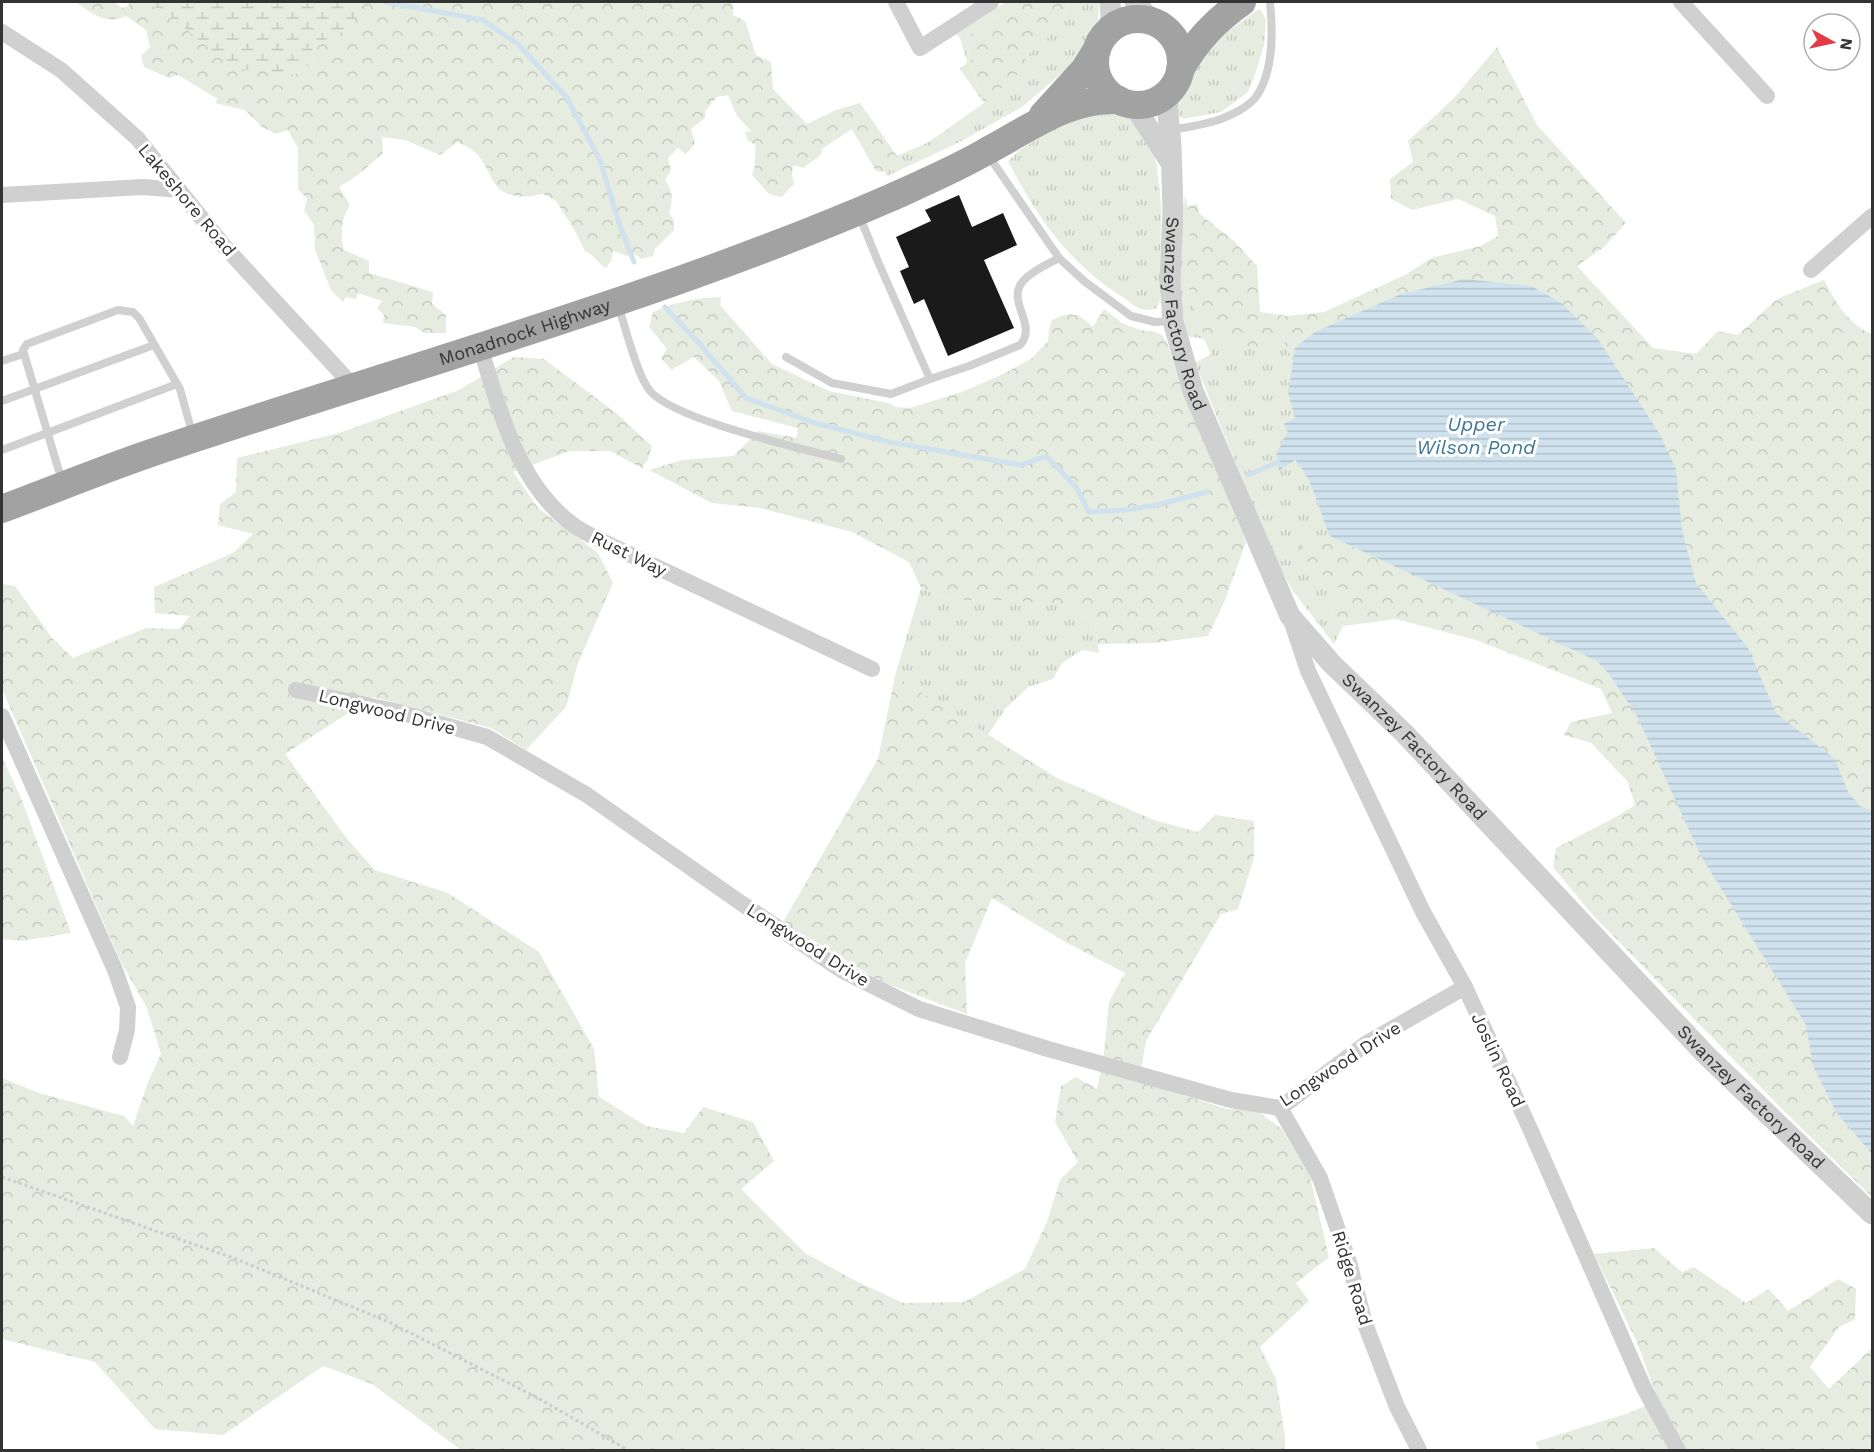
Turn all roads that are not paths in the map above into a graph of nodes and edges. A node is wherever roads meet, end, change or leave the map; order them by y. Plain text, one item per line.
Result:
1 (896, 2) edge
2 (991, 2) edge
3 (1110, 2) edge
4 (1270, 2) edge
5 (1681, 2) edge
6 (1232, 9) edge
7 (1144, 12) edge
8 (2, 32) edge
9 (1102, 41) junction
10 (1175, 81) junction
11 (1767, 96) dead end
12 (1125, 102) junction
13 (1036, 123) junction
14 (1170, 130) junction
15 (986, 153) junction
16 (1171, 163) junction
17 (179, 190) junction
18 (2, 195) edge
19 (858, 212) junction
20 (1872, 216) edge
21 (1059, 258) junction
22 (1811, 270) dead end
23 (616, 302) junction
24 (1173, 321) junction
25 (154, 345) junction
26 (480, 346) junction
27 (23, 354) junction
28 (786, 357) dead end
29 (2, 361) edge
30 (930, 379) junction
31 (177, 384) junction
32 (34, 388) junction
33 (355, 388) junction
34 (2, 401) edge
35 (48, 432) junction
36 (194, 439) junction
37 (2, 450) edge
38 (841, 459) dead end
39 (66, 486) junction
40 (2, 509) edge
41 (1290, 616) junction
42 (1332, 664) junction
43 (872, 669) dead end
44 (1310, 674) junction
45 (296, 690) dead end
46 (2, 716) edge
47 (1465, 987) junction
48 (120, 1057) dead end
49 (1280, 1108) junction
50 (1872, 1214) edge
51 (1419, 1450) edge
52 (1678, 1450) edge

1 - 2 street
3 - 9 street
4 - 14 lane
5 - 11 street
6 - 7 highway
6 - 10 highway
7 - 9 highway
7 - 10 highway
8 - 17 street, Lakeshore Road
9 - 12 highway
9 - 13 highway, Monadnock Highway
10 - 12 highway
10 - 14 street, Swanzey Factory Road
12 - 13 highway, Monadnock Highway
12 - 16 street
13 - 15 highway, Monadnock Highway
14 - 16 street, Swanzey Factory Road
15 - 19 highway, Monadnock Highway
15 - 21 lane
16 - 24 street, Swanzey Factory Road
17 - 18 street
17 - 33 street, Lakeshore Road
19 - 23 highway, Monadnock Highway
19 - 30 lane
20 - 22 street
21 - 24 lane
21 - 30 lane
23 - 26 highway, Monadnock Highway
23 - 38 lane
24 - 41 street, Swanzey Factory Road
25 - 27 lane
25 - 31 lane
25 - 32 lane
26 - 33 highway, Monadnock Highway
26 - 43 street, Rust Way
27 - 29 lane
27 - 32 lane
28 - 30 lane
31 - 35 lane
31 - 36 lane
32 - 34 lane
32 - 35 lane
33 - 36 highway, Monadnock Highway
35 - 37 lane
35 - 39 lane
36 - 39 highway, Monadnock Highway
39 - 40 highway, Monadnock Highway
41 - 42 street, Swanzey Factory Road
41 - 44 street, Joslin Road
42 - 44 street
42 - 50 street, Swanzey Factory Road
44 - 47 street, Joslin Road
45 - 49 street, Longwood Drive
46 - 48 street
47 - 49 street, Longwood Drive
47 - 52 street, Joslin Road
49 - 51 street, Ridge Road

